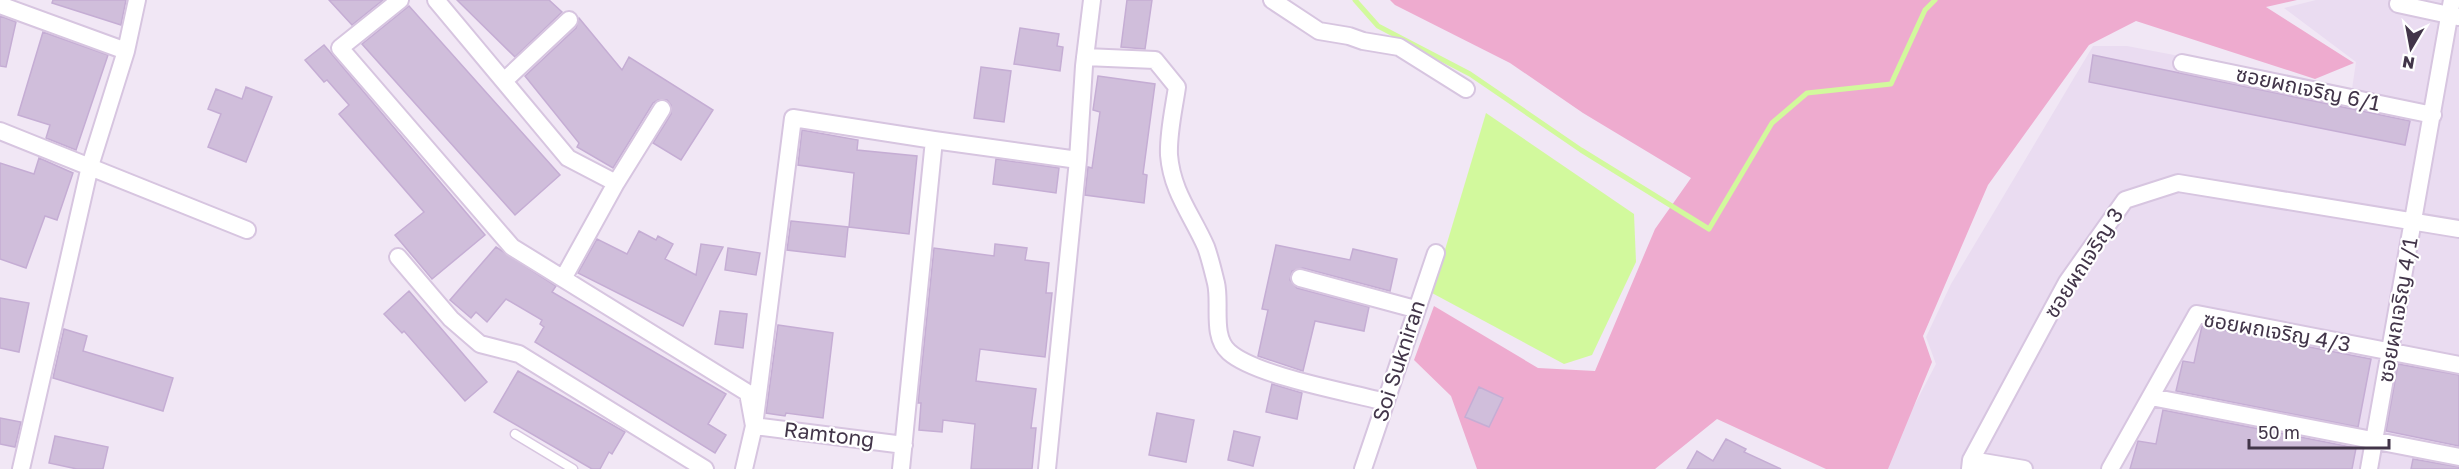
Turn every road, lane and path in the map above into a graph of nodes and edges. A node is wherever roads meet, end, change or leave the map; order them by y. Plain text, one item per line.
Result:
1 (137, 0) edge
2 (400, 0) edge
3 (436, 0) edge
4 (1092, 0) edge
5 (1272, 0) edge
6 (2398, 4) dead end
7 (0, 5) edge
8 (2454, 11) edge
9 (569, 20) dead end
10 (126, 51) junction
11 (1085, 57) junction
12 (2182, 63) dead end
13 (504, 81) junction
14 (1467, 89) dead end
15 (663, 109) dead end
16 (2433, 115) junction
17 (0, 131) edge
18 (934, 140) junction
19 (1078, 159) junction
20 (90, 166) junction
21 (616, 183) junction
22 (2413, 222) junction
23 (2459, 229) edge
24 (247, 230) dead end
25 (1436, 253) dead end
26 (399, 257) dead end
27 (564, 277) junction
28 (1300, 278) dead end
29 (1415, 309) junction
30 (2391, 352) junction
31 (2459, 365) edge
32 (2151, 397) junction
33 (1385, 402) junction
34 (754, 426) junction
35 (515, 434) dead end
36 (2373, 440) junction
37 (904, 444) junction
38 (2459, 457) edge
39 (1970, 465) edge
40 (21, 469) edge
41 (573, 469) edge
42 (705, 469) edge
43 (744, 469) edge
44 (902, 469) edge
45 (1047, 469) edge
46 (1363, 469) edge
47 (2025, 469) edge
48 (2110, 469) edge
49 (2369, 469) edge

1 - 10 street
2 - 27 street
3 - 13 street
4 - 11 street
5 - 14 street
6 - 8 street
7 - 10 street
8 - 16 street, ซอยผถเจริญ 4/1
9 - 13 street
10 - 20 street
11 - 19 street
11 - 33 street
12 - 16 street, ซอยผถเจริญ 6/1
13 - 21 street
15 - 21 street
16 - 22 street, ซอยผถเจริญ 4/1
17 - 20 street
18 - 19 street
18 - 34 street
18 - 37 street
19 - 45 street
20 - 24 street
20 - 40 street
21 - 27 street
22 - 23 street, ซอยผถเจริญ 3
22 - 30 street, ซอยผถเจริญ 4/1
22 - 39 street, ซอยผถเจริญ 3
25 - 29 street, Soi Sukniran
26 - 42 street
27 - 34 street
28 - 29 street
29 - 33 street, Soi Sukniran
30 - 31 street, ซอยผถเจริญ 4/3
30 - 32 street, ซอยผถเจริญ 4/3
30 - 36 street, ซอยผถเจริญ 4/1
32 - 36 street
32 - 48 street, ซอยผถเจริญ 4/3
33 - 46 street, Soi Sukniran
34 - 37 street, Ramtong
34 - 43 street
35 - 41 lane
36 - 38 street
36 - 49 street, ซอยผถเจริญ 4/1
37 - 44 street
39 - 47 street

